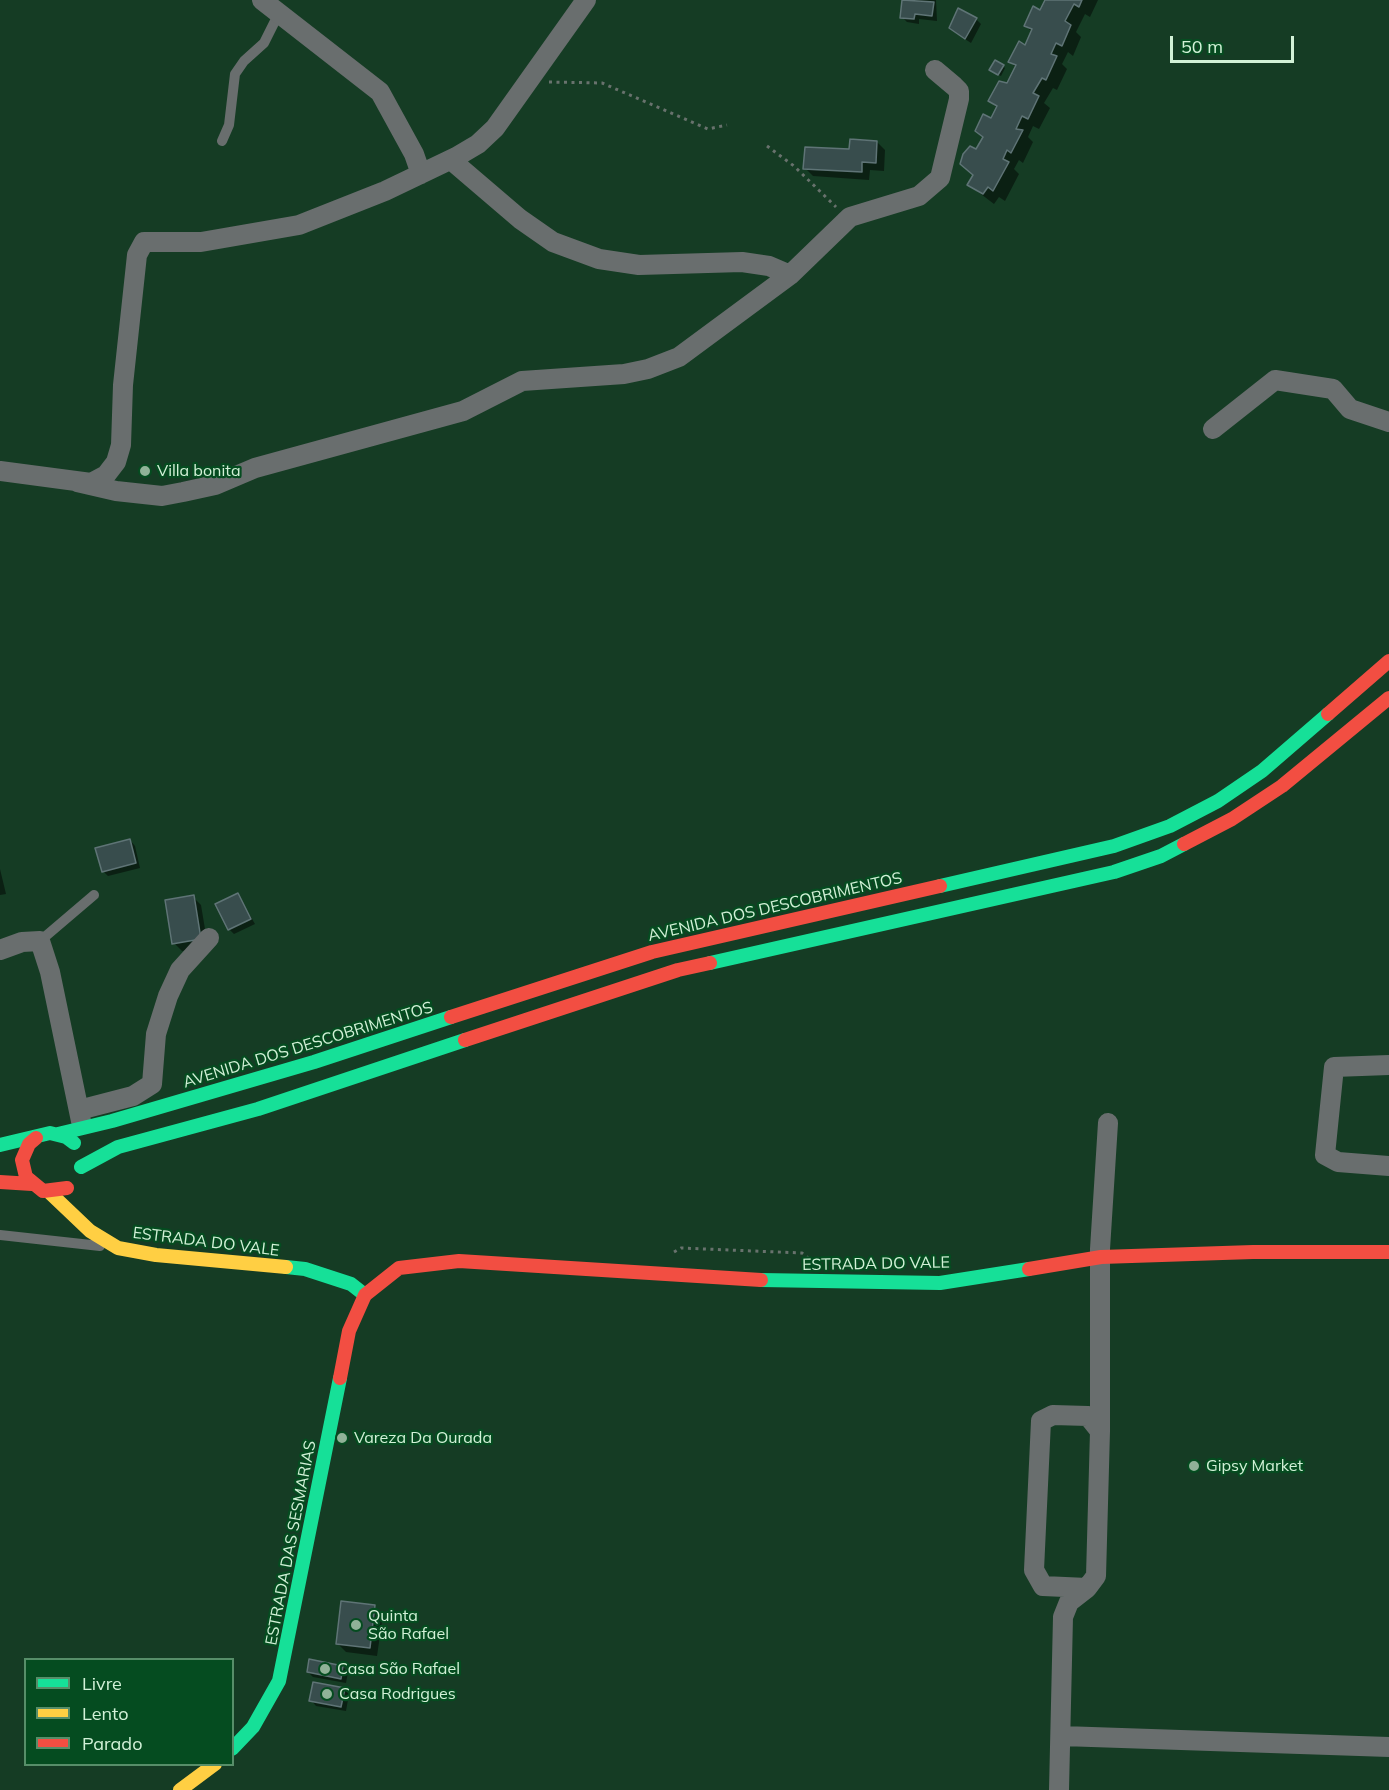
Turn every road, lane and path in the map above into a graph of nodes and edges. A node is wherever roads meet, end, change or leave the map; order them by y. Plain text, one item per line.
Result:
1 (262, 0) edge
2 (586, 0) edge
3 (279, 13) junction
4 (935, 70) dead end
5 (534, 75) junction
6 (728, 124) dead end
7 (222, 141) dead end
8 (767, 146) dead end
9 (451, 160) junction
10 (421, 174) junction
11 (850, 217) junction
12 (790, 275) junction
13 (1389, 422) edge
14 (1214, 429) dead end
15 (121, 445) junction
16 (0, 471) edge
17 (77, 482) junction
18 (116, 491) junction
19 (1389, 661) edge
20 (1389, 698) edge
21 (94, 895) dead end
22 (209, 938) dead end
23 (40, 941) junction
24 (0, 950) edge
25 (1389, 1065) edge
26 (81, 1119) junction
27 (1108, 1123) dead end
28 (58, 1134) junction
29 (36, 1138) junction
30 (0, 1145) edge
31 (1389, 1166) edge
32 (81, 1167) junction
33 (0, 1182) edge
34 (32, 1184) junction
35 (49, 1192) junction
36 (0, 1235) edge
37 (112, 1245) junction
38 (1389, 1252) edge
39 (672, 1253) dead end
40 (1101, 1257) junction
41 (818, 1267) dead end
42 (365, 1295) junction
43 (1099, 1389) junction
44 (1072, 1416) junction
45 (1100, 1431) junction
46 (1043, 1586) junction
47 (1087, 1588) junction
48 (1063, 1617) junction
49 (1062, 1736) junction
50 (234, 1747) edge
51 (1389, 1747) edge
52 (212, 1766) edge
53 (180, 1790) edge
54 (1059, 1790) edge

1 - 3 street
2 - 5 street
3 - 7 lane
3 - 10 street
4 - 11 street
5 - 6 path
5 - 9 street
8 - 11 path
9 - 10 street
9 - 12 street
10 - 15 street
11 - 12 street
12 - 18 street
13 - 14 street
15 - 17 street
15 - 18 street
16 - 17 street
17 - 18 street
19 - 26 main road, AVENIDA DOS DESCOBRIMENTOS
20 - 32 main road
21 - 23 lane
22 - 26 street
23 - 24 street
23 - 26 street
25 - 31 street
26 - 28 main road, AVENIDA DOS DESCOBRIMENTOS
27 - 40 street
28 - 29 main road
28 - 32 main road
29 - 30 main road
29 - 34 main road
32 - 35 main road
33 - 34 main road
34 - 35 main road
35 - 37 main road
36 - 37 lane
37 - 42 main road, ESTRADA DO VALE
38 - 40 main road, ESTRADA DO VALE
39 - 41 path
40 - 42 main road, ESTRADA DO VALE
40 - 43 street
42 - 50 main road, ESTRADA DAS SESMARIAS
43 - 44 street
43 - 45 street
44 - 45 street
44 - 46 street
45 - 47 street
46 - 47 street
46 - 48 street
47 - 48 street
48 - 49 street
49 - 51 street
49 - 54 street
52 - 53 main road

